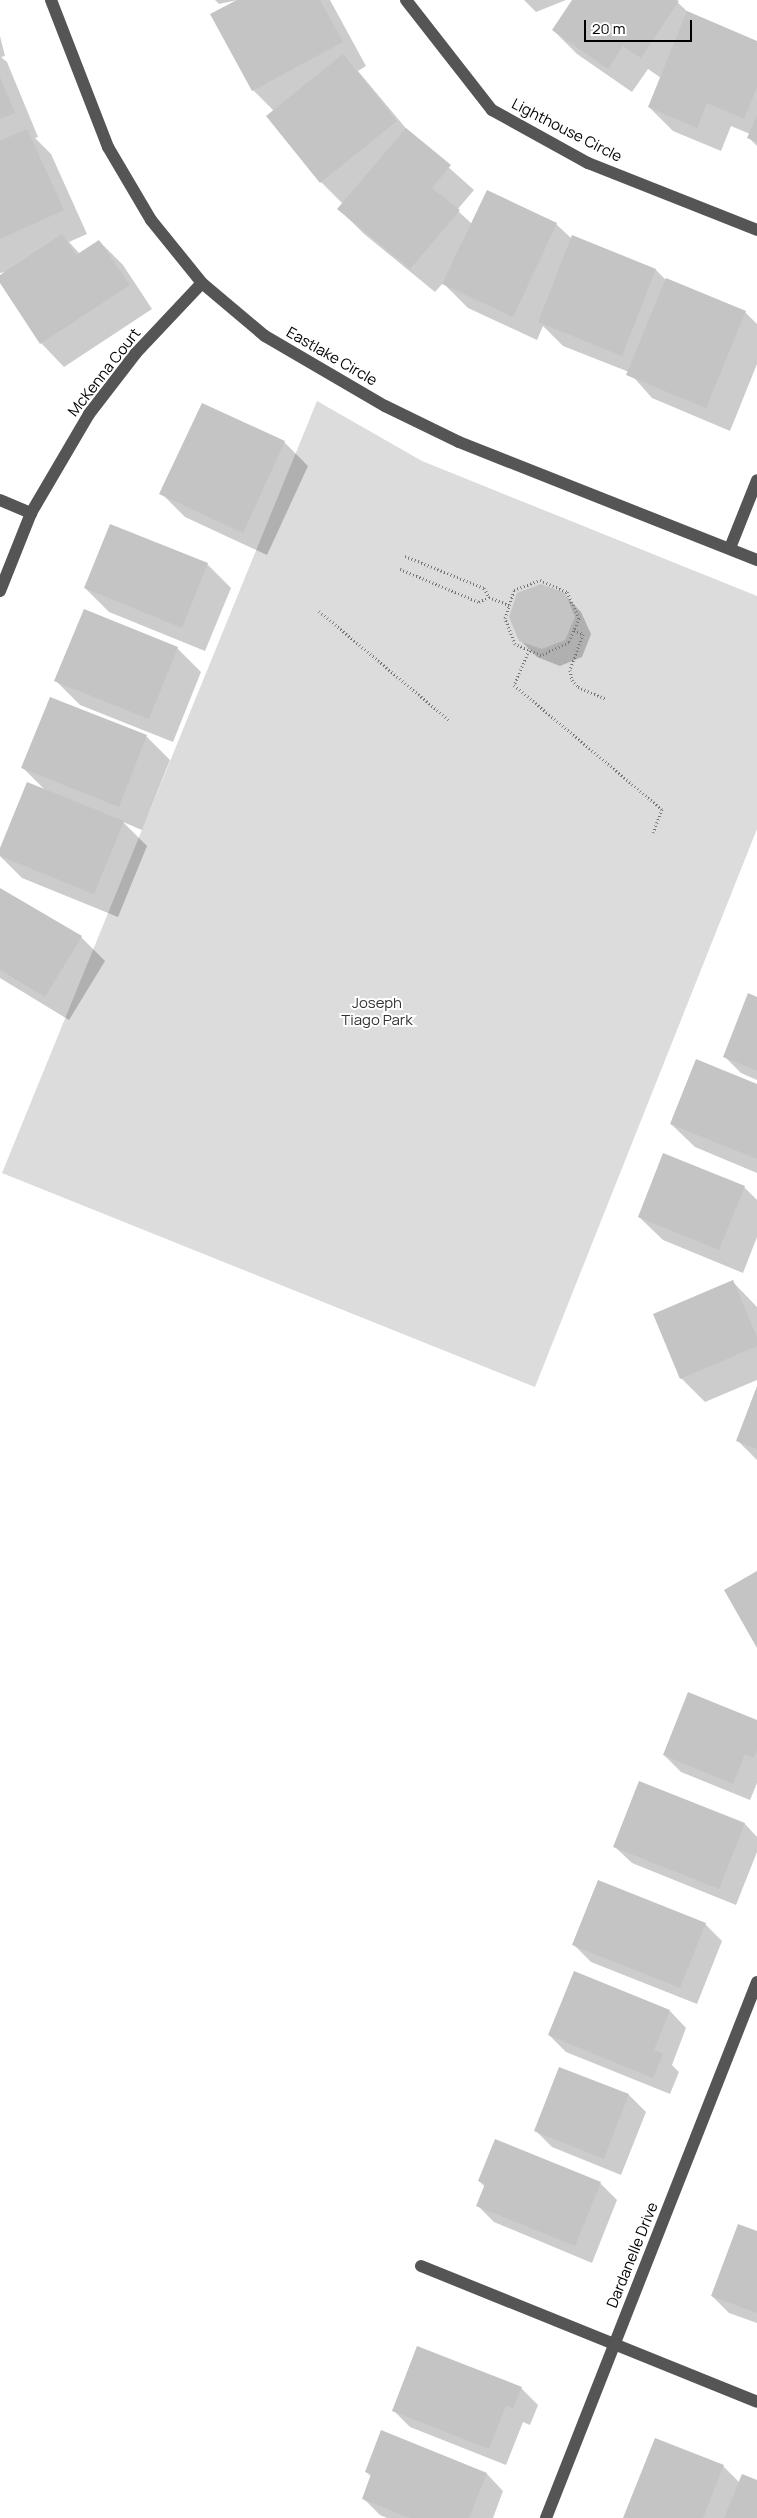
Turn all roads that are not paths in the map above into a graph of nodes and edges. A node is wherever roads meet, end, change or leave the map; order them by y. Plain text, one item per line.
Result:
1 (51, 0) edge
2 (406, 0) edge
3 (757, 230) edge
4 (202, 283) junction
5 (757, 480) edge
6 (0, 500) edge
7 (30, 513) junction
8 (730, 548) junction
9 (757, 560) edge
10 (0, 592) edge
11 (757, 1982) edge
12 (421, 2266) dead end
13 (614, 2346) junction
14 (757, 2402) edge
15 (546, 2518) edge

1 - 4 street, Eastlake Circle
2 - 3 street, Lighthouse Circle
4 - 7 street, McKenna Court
4 - 8 street, Eastlake Circle
5 - 8 street
6 - 7 street
7 - 10 street, McKenna Court
8 - 9 street, Eastlake Circle
11 - 13 street, Dardanelle Drive
12 - 13 street
13 - 14 street
13 - 15 street, Dardanelle Drive

